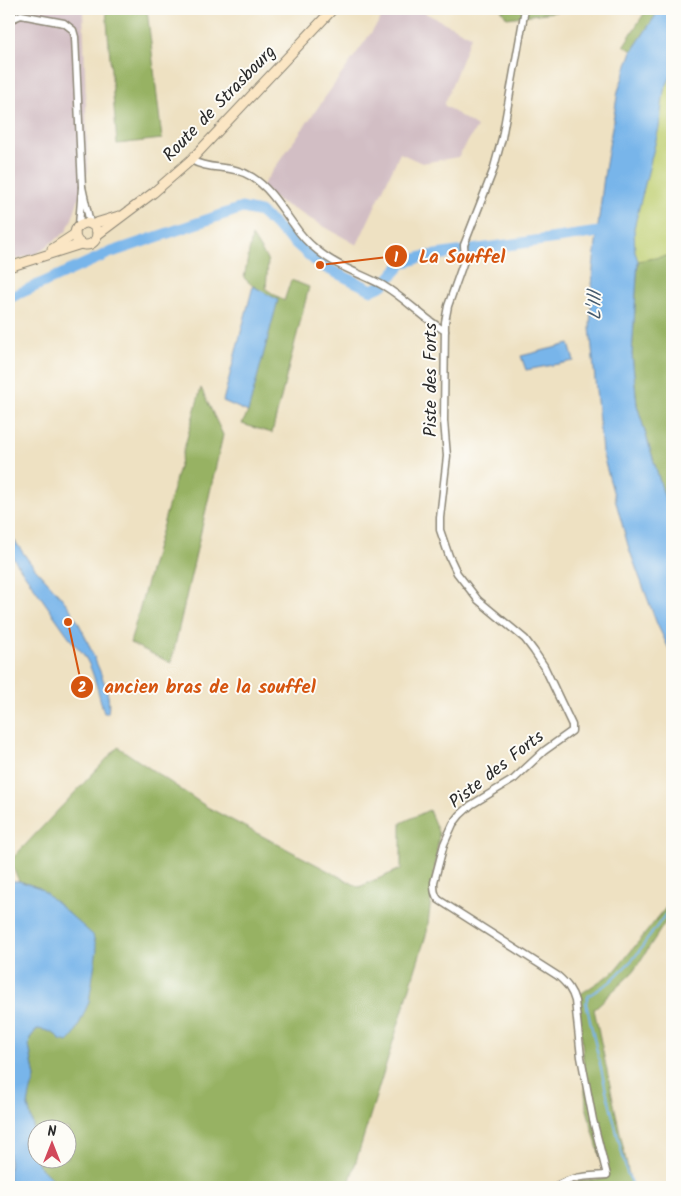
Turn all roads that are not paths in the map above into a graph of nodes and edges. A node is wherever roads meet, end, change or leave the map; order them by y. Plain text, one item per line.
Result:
1 (333, 9) edge
2 (524, 9) edge
3 (9, 20) edge
4 (190, 160) junction
5 (82, 187) junction
6 (124, 215) junction
7 (92, 224) junction
8 (79, 225) junction
9 (75, 234) junction
10 (98, 235) junction
11 (81, 244) junction
12 (37, 258) junction
13 (9, 267) edge
14 (445, 331) junction
15 (555, 1187) edge

1 - 4 main road, Route de Strasbourg
2 - 14 street, Piste des Forts
3 - 5 street
4 - 6 main road, Route de Strasbourg
4 - 14 street
5 - 7 street
5 - 8 street
6 - 7 main road
6 - 10 main road, Route de Strasbourg
7 - 8 main road
7 - 10 main road
8 - 9 main road
9 - 11 main road
9 - 12 main road
10 - 11 main road
11 - 12 main road
12 - 13 main road
14 - 15 street, Piste des Forts

